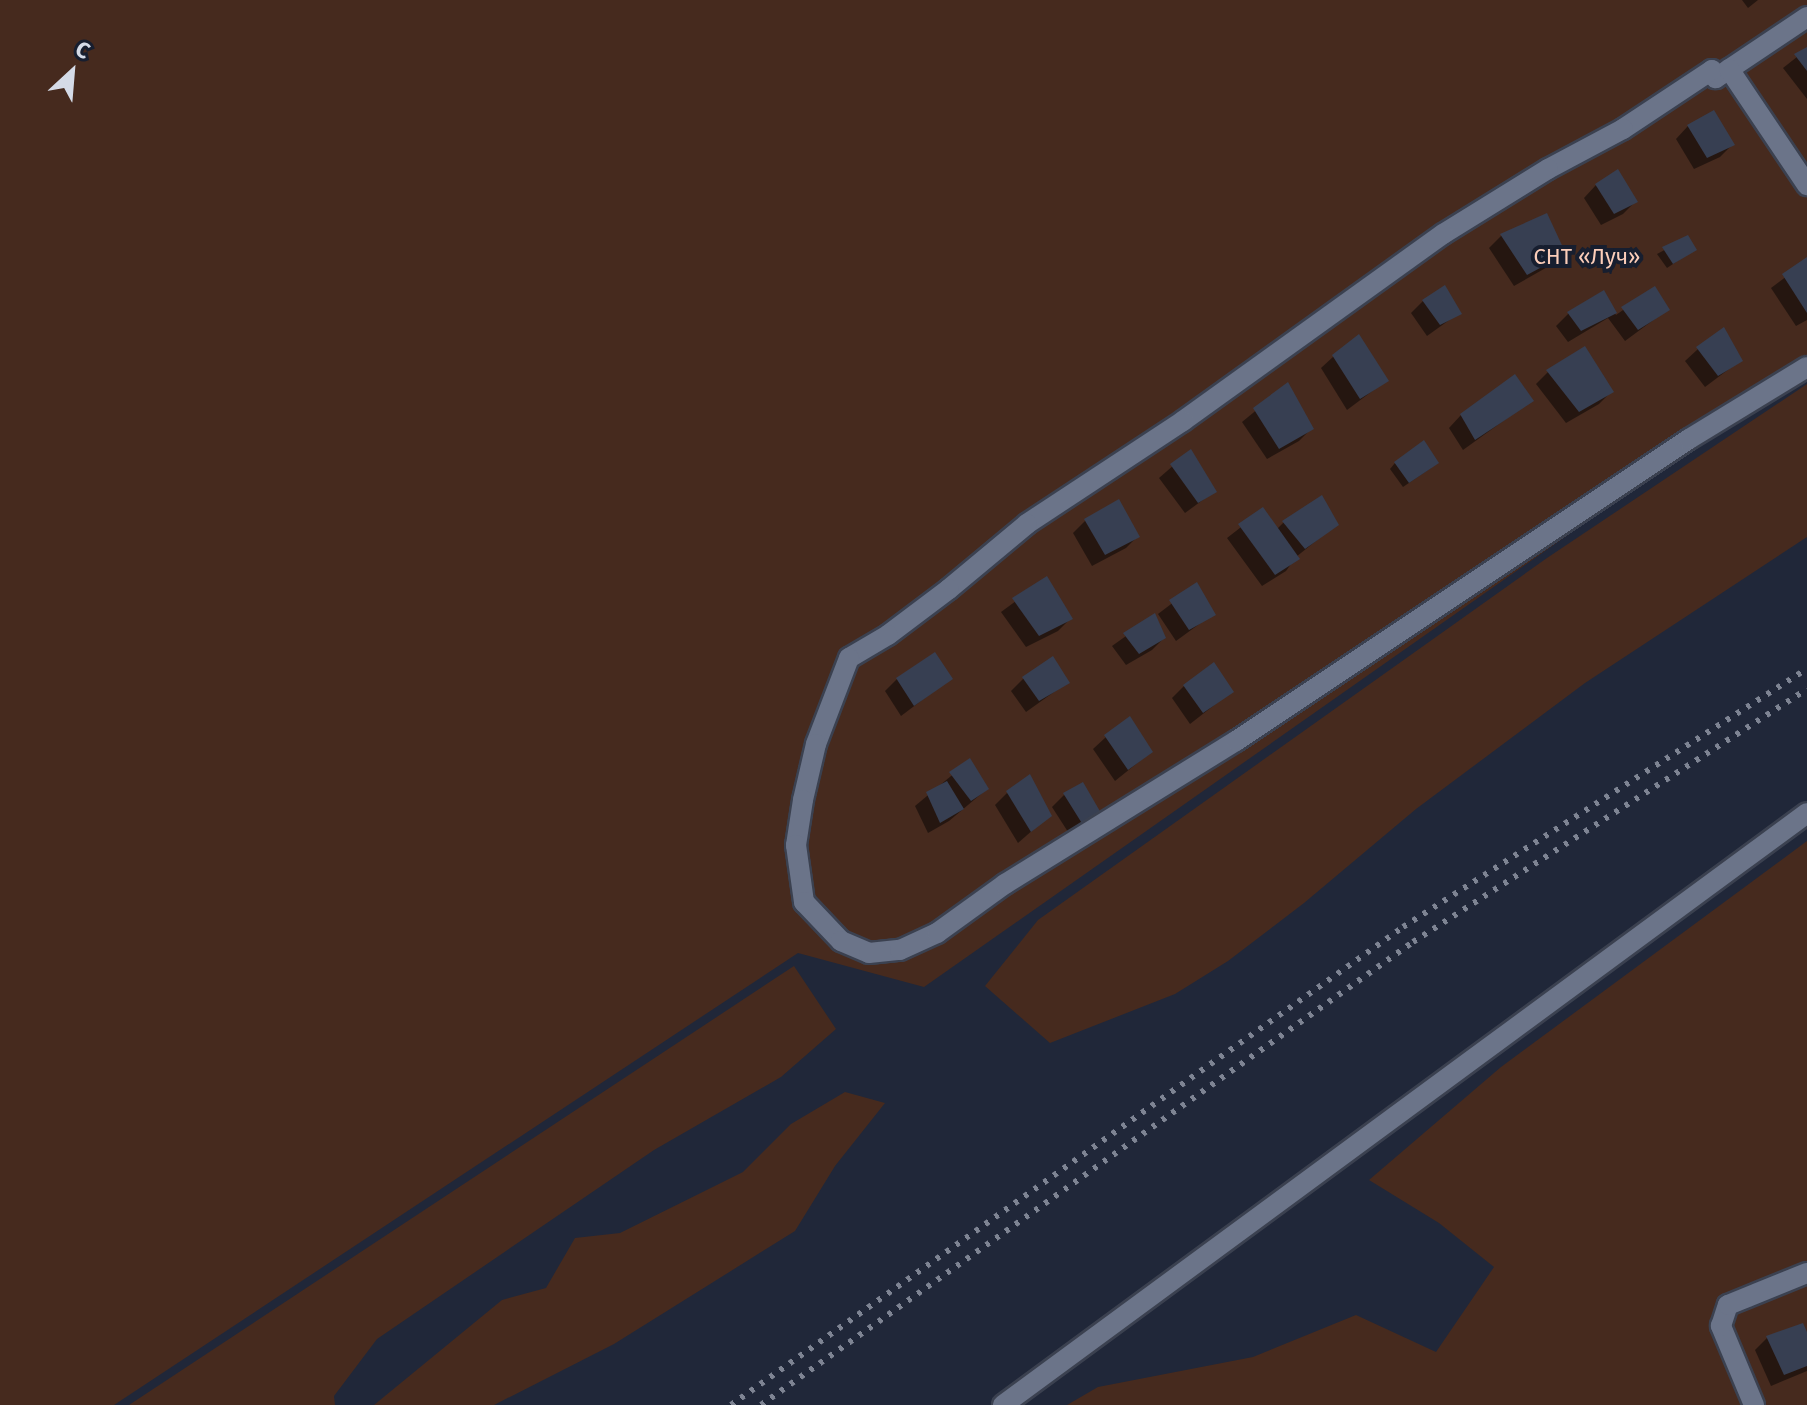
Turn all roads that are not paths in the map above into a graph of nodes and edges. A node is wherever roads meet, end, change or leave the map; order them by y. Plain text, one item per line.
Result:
1 (1807, 17) edge
2 (1729, 69) junction
3 (1807, 185) edge
4 (1807, 367) edge
5 (1807, 813) edge
6 (1807, 1273) edge
7 (1003, 1405) edge
8 (1754, 1405) edge

1 - 2 street
2 - 3 street
2 - 4 street
5 - 7 street
6 - 8 street

